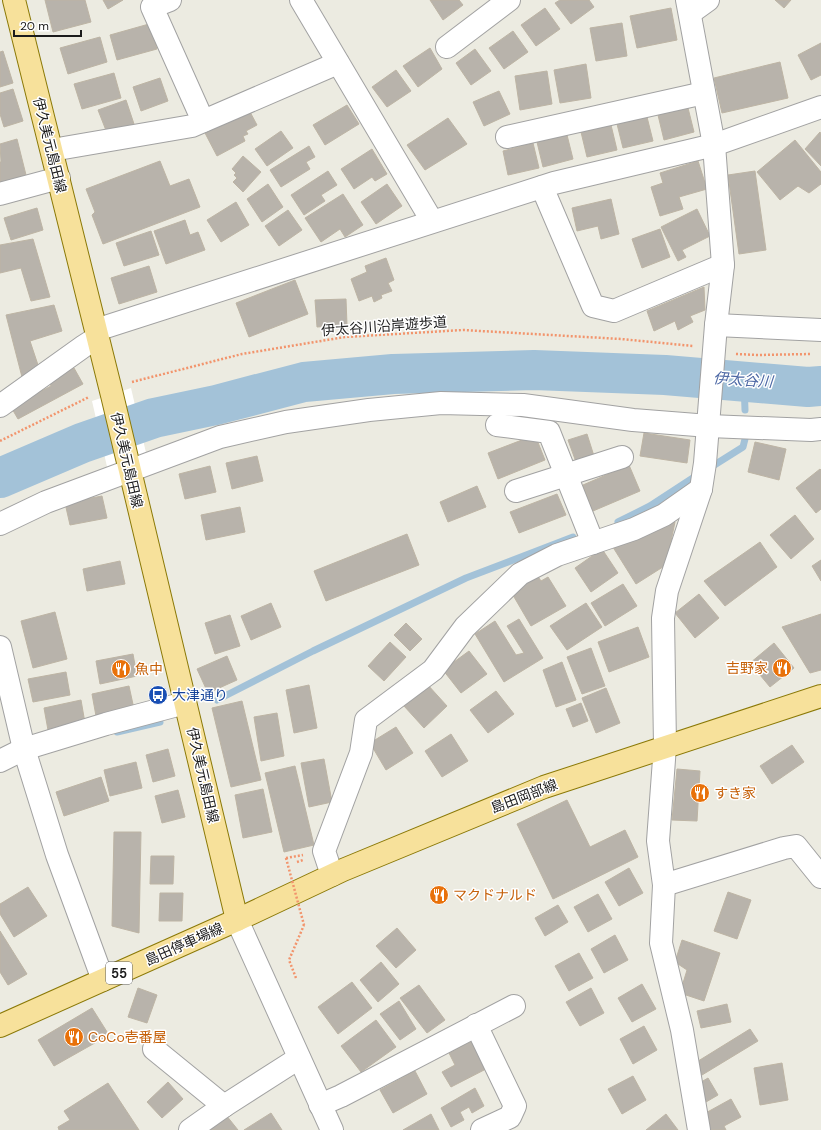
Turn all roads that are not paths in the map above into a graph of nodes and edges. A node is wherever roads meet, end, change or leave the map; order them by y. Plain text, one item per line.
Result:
1 (14, 0) edge
2 (170, 0) edge
3 (302, 0) edge
4 (509, 0) edge
5 (708, 0) edge
6 (688, 7) edge
7 (447, 47) dead end
8 (338, 62) junction
9 (704, 93) junction
10 (821, 106) edge
11 (203, 121) junction
12 (507, 137) dead end
13 (714, 145) junction
14 (52, 150) junction
15 (58, 178) junction
16 (542, 187) junction
17 (0, 194) edge
18 (432, 221) junction
19 (723, 265) junction
20 (716, 325) junction
21 (821, 330) edge
22 (97, 334) junction
23 (0, 406) edge
24 (709, 422) junction
25 (497, 425) dead end
26 (821, 430) edge
27 (622, 457) dead end
28 (128, 468) junction
29 (566, 476) junction
30 (703, 476) junction
31 (516, 491) dead end
32 (0, 524) edge
33 (593, 543) junction
34 (0, 647) edge
35 (6, 696) edge
36 (821, 696) edge
37 (185, 703) junction
38 (665, 746) junction
39 (24, 749) junction
40 (0, 761) edge
41 (332, 875) junction
42 (821, 877) edge
43 (664, 885) junction
44 (237, 920) junction
45 (103, 980) junction
46 (514, 1006) dead end
47 (0, 1026) edge
48 (476, 1026) junction
49 (154, 1049) dead end
50 (299, 1058) junction
51 (320, 1105) junction
52 (224, 1106) junction
53 (190, 1130) edge
54 (332, 1130) edge
55 (482, 1130) edge
56 (699, 1130) edge

1 - 14 main road, 伊久美元島田線
2 - 11 street
3 - 8 street
4 - 7 street
5 - 6 street
6 - 9 street
8 - 11 street
8 - 18 street
9 - 12 street
9 - 13 street
10 - 13 street
11 - 14 street
13 - 16 street
13 - 19 street
14 - 15 main road, 伊久美元島田線
15 - 17 street
15 - 22 main road, 伊久美元島田線
16 - 18 street
16 - 19 street
18 - 22 street
19 - 20 street
20 - 21 street
20 - 24 street
22 - 23 street
22 - 28 main road, 伊久美元島田線
24 - 26 street
24 - 28 street
24 - 30 street
25 - 29 street
27 - 29 street
28 - 32 street
28 - 37 main road, 伊久美元島田線
29 - 31 street
29 - 33 street
30 - 33 street
30 - 38 street
33 - 41 street
34 - 35 street
35 - 39 street
36 - 38 main road, 島田岡部線
37 - 39 street
37 - 44 main road, 伊久美元島田線
38 - 41 main road, 島田岡部線
38 - 43 street
39 - 40 street
39 - 45 street
41 - 44 main road, 島田岡部線
42 - 43 street
43 - 56 street
44 - 45 main road, 島田停車場線 / 55
44 - 50 street
45 - 47 main road, 島田停車場線 / 55
46 - 48 street
48 - 51 street
48 - 55 street
49 - 52 street
50 - 51 street
50 - 52 street
51 - 54 street
52 - 53 street

